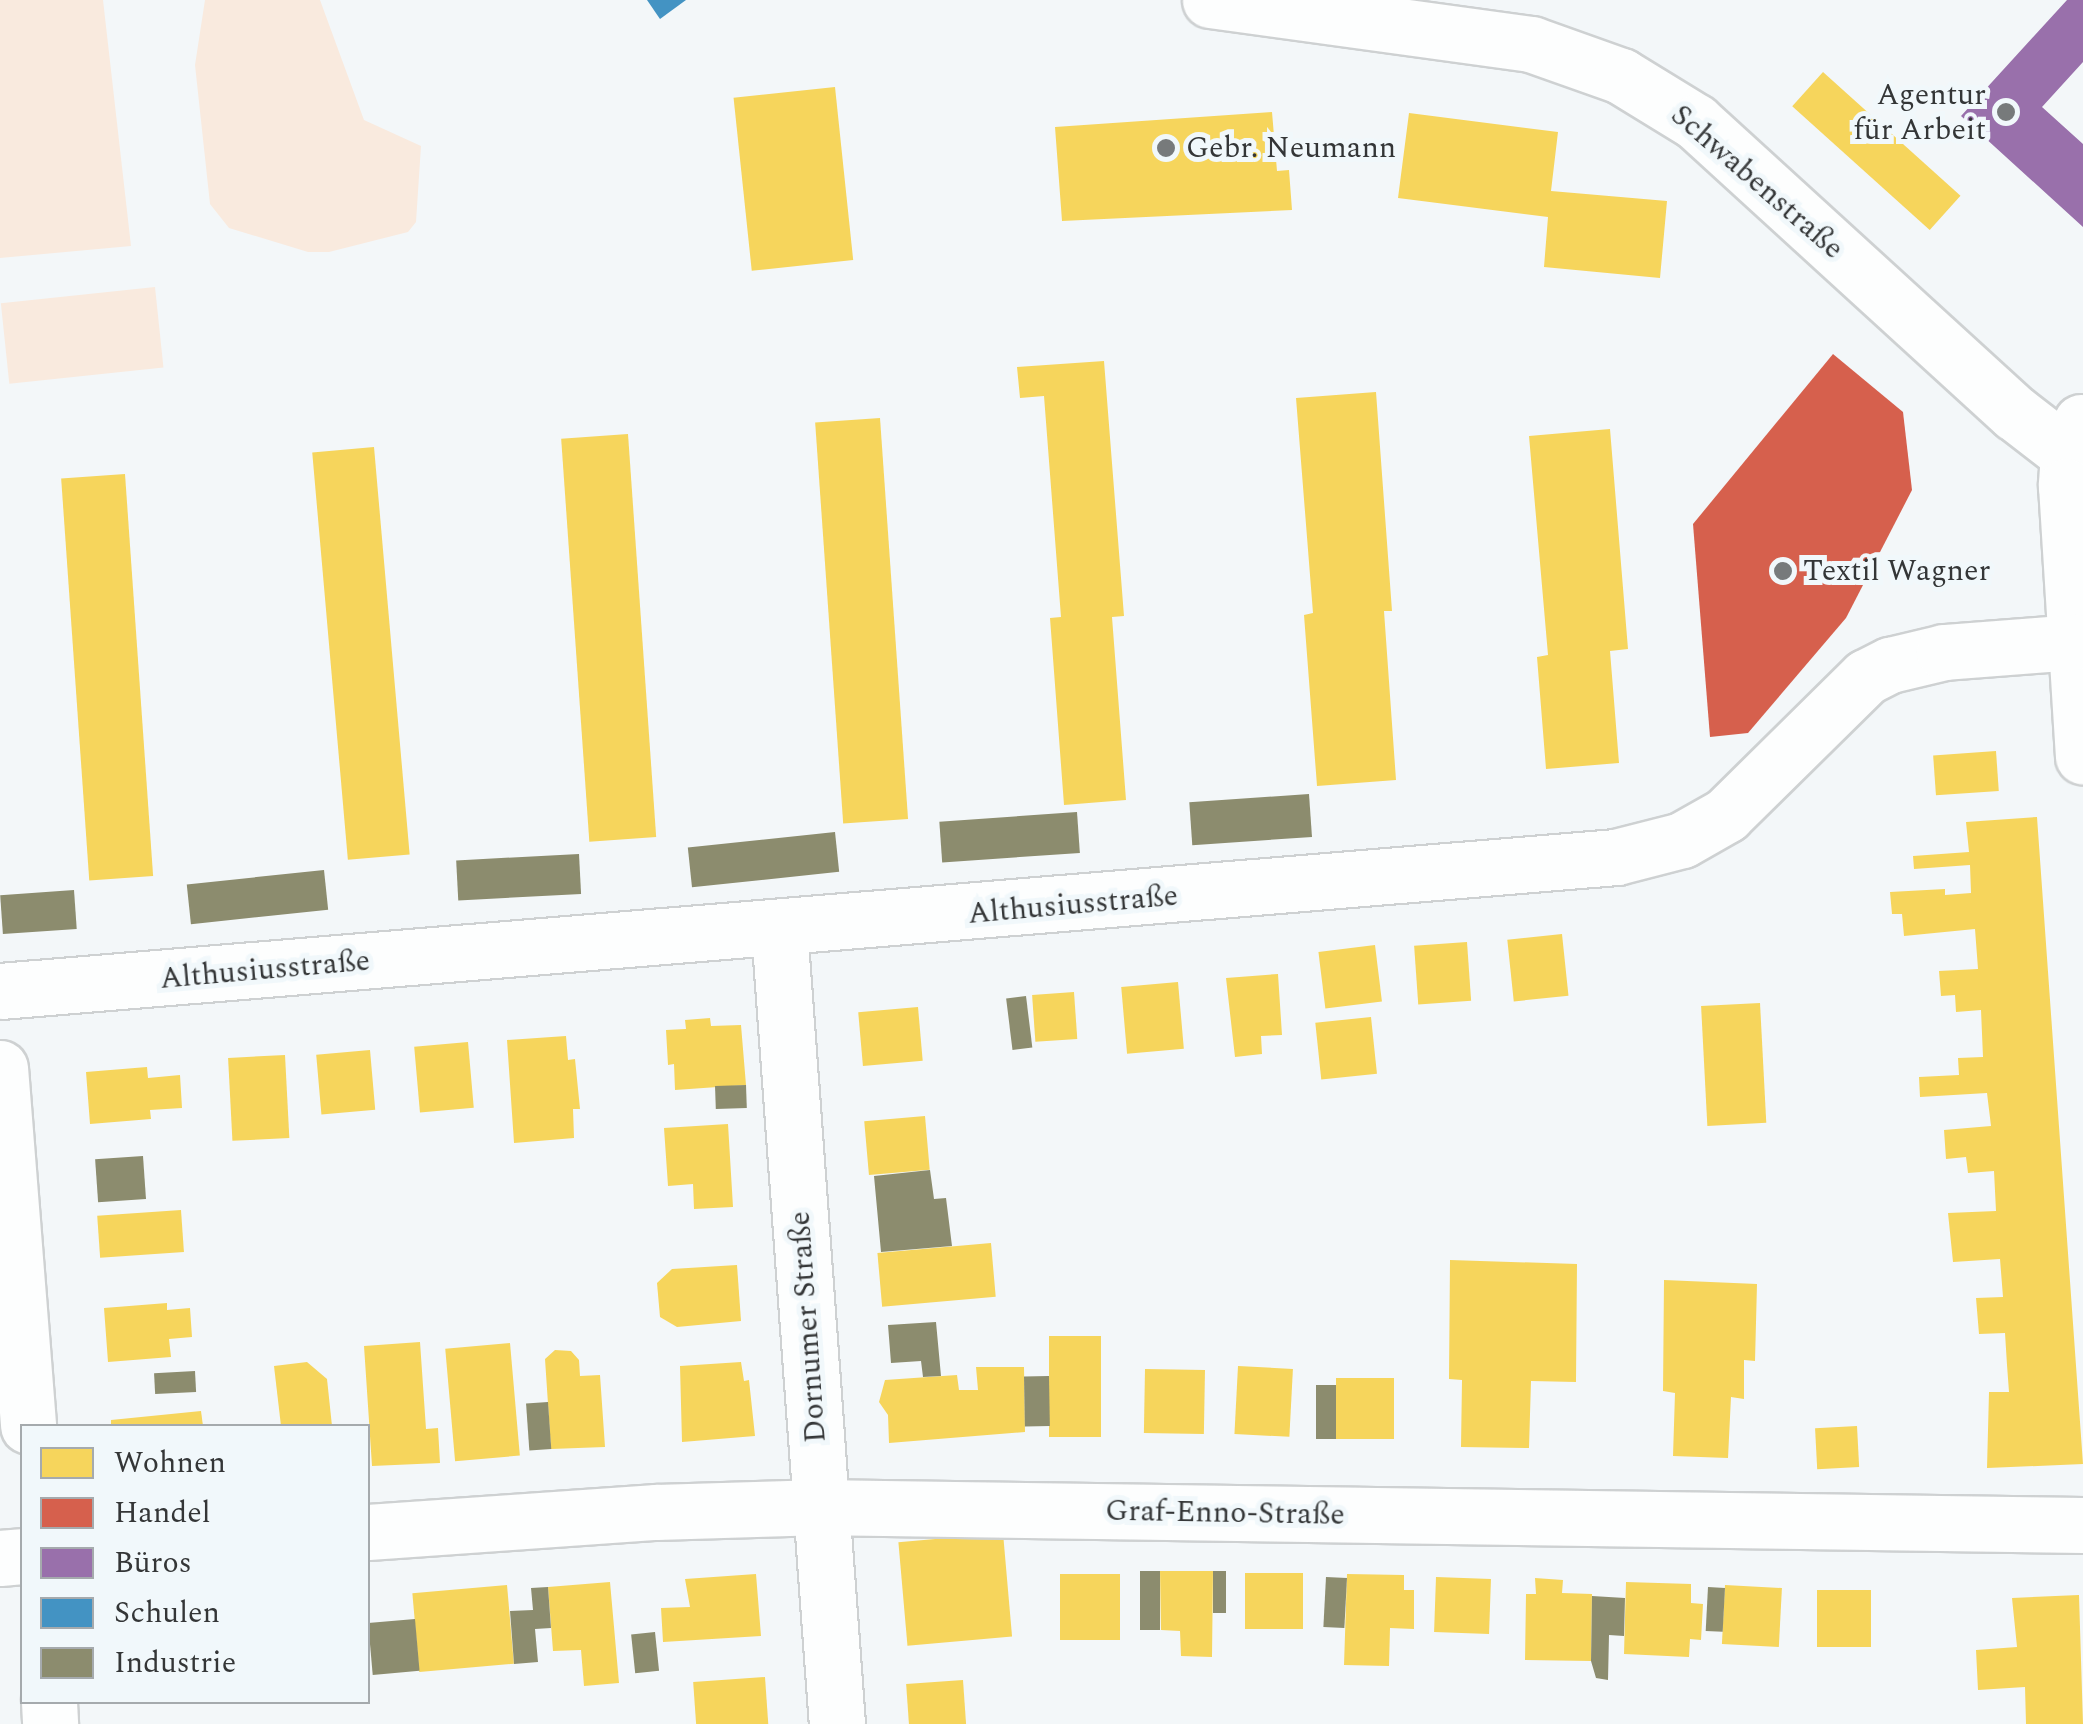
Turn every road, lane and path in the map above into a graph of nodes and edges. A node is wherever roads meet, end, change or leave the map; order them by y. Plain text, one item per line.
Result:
1 (1210, 0) edge
2 (2076, 437) edge
3 (2076, 642) junction
4 (2083, 756) edge
5 (779, 929) junction
6 (0, 991) edge
7 (0, 1068) edge
8 (28, 1424) edge
9 (822, 1507) junction
10 (2083, 1525) edge
11 (370, 1532) edge
12 (836, 1724) edge

1 - 2 street, Schwabenstraße
2 - 3 street
3 - 4 street
3 - 5 street, Althusiusstraße
5 - 6 street, Althusiusstraße
5 - 9 street, Dornumer Straße
7 - 8 street
9 - 10 street, Graf-Enno-Straße
9 - 11 street, Graf-Enno-Straße
9 - 12 street, Dornumer Straße

